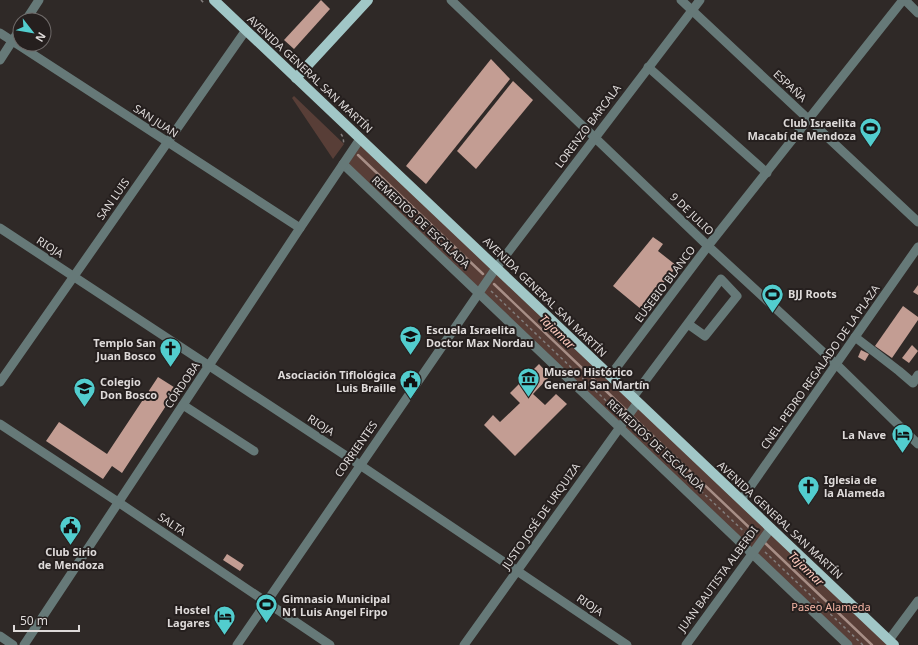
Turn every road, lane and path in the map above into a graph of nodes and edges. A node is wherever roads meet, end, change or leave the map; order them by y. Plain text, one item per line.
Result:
1 (39, 0) edge
2 (214, 0) edge
3 (368, 0) edge
4 (451, 0) edge
5 (681, 0) edge
6 (700, 0) edge
7 (904, 0) edge
8 (692, 10) junction
9 (31, 12) edge
10 (918, 13) edge
11 (246, 30) junction
12 (0, 33) edge
13 (12, 41) joint
14 (29, 52) edge
15 (0, 60) edge
16 (648, 67) junction
17 (296, 78) junction
18 (809, 120) junction
19 (595, 137) junction
20 (360, 139) junction
21 (167, 143) junction
22 (343, 164) junction
23 (767, 173) junction
24 (918, 222) edge
25 (0, 228) edge
26 (300, 228) junction
27 (708, 246) junction
28 (918, 247) edge
29 (496, 268) junction
30 (74, 276) junction
31 (482, 289) junction
32 (688, 324) junction
33 (855, 337) junction
34 (836, 364) junction
35 (209, 366) junction
36 (918, 375) edge
37 (610, 376) junction
38 (0, 382) edge
39 (635, 400) junction
40 (183, 405) junction
41 (625, 419) junction
42 (0, 424) edge
43 (619, 427) junction
44 (918, 444) edge
45 (254, 451) dead end
46 (360, 465) junction
47 (741, 500) junction
48 (118, 502) junction
49 (771, 528) junction
50 (755, 549) junction
51 (518, 570) junction
52 (918, 601) edge
53 (266, 602) junction
54 (0, 636) edge
55 (890, 643) edge
56 (13, 645) edge
57 (24, 645) edge
58 (236, 645) edge
59 (330, 645) edge
60 (464, 645) edge
61 (627, 645) edge
62 (686, 645) edge
63 (848, 645) edge
64 (863, 645) edge

1 - 9 street
2 - 11 main road, AVENIDA GENERAL SAN MARTÍN
3 - 17 main road
4 - 19 street, 9 DE JULIO
5 - 8 street, ESPAÑA
6 - 8 street, LORENZO BARCALA
7 - 10 street
7 - 18 street, EUSEBIO BLANCO
8 - 16 street, LORENZO BARCALA
8 - 18 street, ESPAÑA
11 - 17 main road, AVENIDA GENERAL SAN MARTÍN
11 - 21 street, SAN LUIS
12 - 13 street, SAN JUAN
13 - 15 street
14 - 21 street, SAN JUAN
16 - 19 street, LORENZO BARCALA
16 - 23 street
17 - 20 main road, AVENIDA GENERAL SAN MARTÍN
18 - 23 street, EUSEBIO BLANCO
18 - 24 street, ESPAÑA
19 - 27 street, 9 DE JULIO
19 - 29 street, LORENZO BARCALA
20 - 22 street, CÓRDOBA
20 - 29 main road, AVENIDA GENERAL SAN MARTÍN
21 - 26 street, SAN JUAN
21 - 30 street, SAN LUIS
22 - 26 street, CÓRDOBA
22 - 31 street, REMEDIOS DE ESCALADA
23 - 27 street, EUSEBIO BLANCO
25 - 30 street, RIOJA
26 - 35 street, CÓRDOBA
27 - 34 street, 9 DE JULIO
27 - 37 street, EUSEBIO BLANCO
28 - 33 street, CNEL. PEDRO REGALADO DE LA PLAZA
29 - 31 street, CORRIENTES
29 - 37 main road, AVENIDA GENERAL SAN MARTÍN
30 - 35 street, RIOJA
30 - 38 street, SAN LUIS
31 - 41 path
31 - 43 street, REMEDIOS DE ESCALADA
31 - 46 street, CORRIENTES
32 - 32 street, JUSTO JOSÉ DE URQUIZA
32 - 39 street, JUSTO JOSÉ DE URQUIZA
33 - 34 street, CNEL. PEDRO REGALADO DE LA PLAZA
33 - 36 street
34 - 44 street, 9 DE JULIO
34 - 47 street, CNEL. PEDRO REGALADO DE LA PLAZA
35 - 40 street, CÓRDOBA
35 - 46 street, RIOJA
37 - 39 main road, AVENIDA GENERAL SAN MARTÍN
39 - 41 street, JUSTO JOSÉ DE URQUIZA
39 - 47 main road, AVENIDA GENERAL SAN MARTÍN
40 - 45 street
40 - 48 street, CÓRDOBA
41 - 43 street, JUSTO JOSÉ DE URQUIZA
41 - 50 path
42 - 48 street, SALTA
43 - 50 street, REMEDIOS DE ESCALADA
43 - 51 street, JUSTO JOSÉ DE URQUIZA
46 - 51 street, RIOJA
46 - 53 street, CORRIENTES
47 - 49 main road, AVENIDA GENERAL SAN MARTÍN
48 - 53 street, SALTA
48 - 57 street, CÓRDOBA
49 - 50 street, JUAN BAUTISTA ALBERDI
49 - 55 main road, AVENIDA GENERAL SAN MARTÍN
50 - 62 street, JUAN BAUTISTA ALBERDI
50 - 63 street, REMEDIOS DE ESCALADA
50 - 64 path
51 - 60 street, JUSTO JOSÉ DE URQUIZA
51 - 61 street, RIOJA
52 - 55 street
53 - 58 street, CORRIENTES
53 - 59 street, SALTA
54 - 56 street

